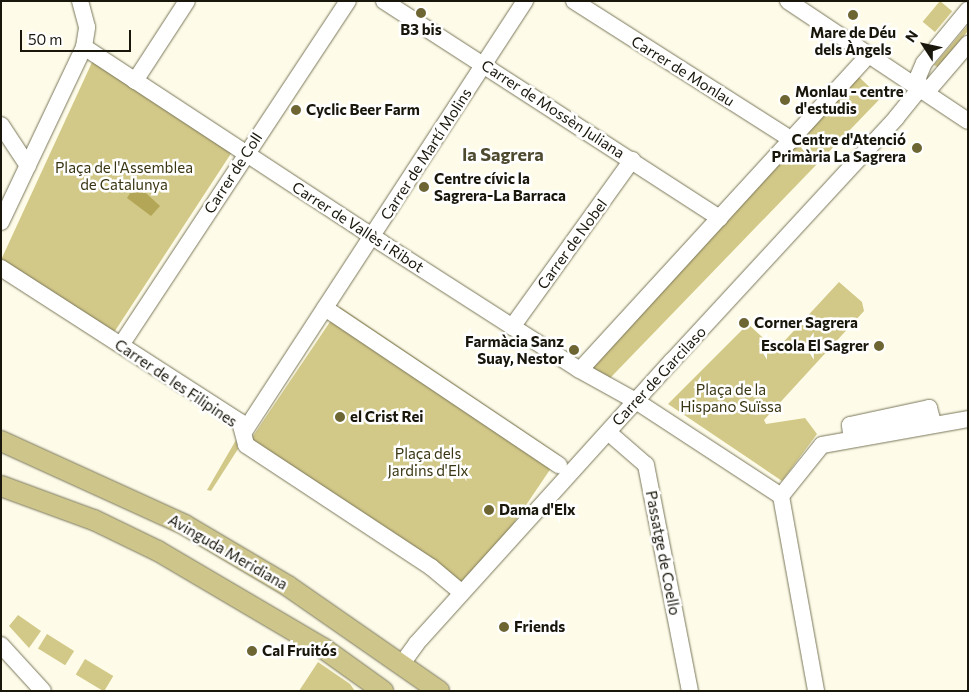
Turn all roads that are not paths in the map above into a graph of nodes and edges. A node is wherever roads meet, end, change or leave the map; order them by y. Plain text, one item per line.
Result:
1 (80, 1) edge
2 (188, 1) edge
3 (348, 1) edge
4 (384, 1) edge
5 (525, 1) edge
6 (574, 1) edge
7 (788, 1) edge
8 (968, 10) edge
9 (968, 44) edge
10 (84, 47) junction
11 (869, 55) junction
12 (484, 65) junction
13 (135, 81) junction
14 (919, 90) junction
15 (968, 122) edge
16 (1, 125) edge
17 (792, 140) junction
18 (246, 153) junction
19 (632, 160) junction
20 (28, 166) junction
21 (720, 218) junction
22 (1, 222) edge
23 (372, 237) junction
24 (1, 268) edge
25 (325, 308) junction
26 (512, 327) junction
27 (121, 346) junction
28 (580, 370) junction
29 (636, 401) junction
30 (968, 418) edge
31 (244, 432) junction
32 (608, 432) junction
33 (1, 441) edge
34 (559, 464) dead end
35 (1, 486) edge
36 (781, 496) junction
37 (462, 592) junction
38 (1, 645) edge
39 (401, 665) junction
40 (43, 691) edge
41 (384, 691) edge
42 (439, 691) edge
43 (690, 691) edge
44 (816, 691) edge

1 - 10 street
2 - 13 street
3 - 18 street, Carrer de Coll
4 - 12 street, Carrer de Mossèn Juliana
5 - 12 street, Carrer de Martí Molins
6 - 17 street, Carrer de Monlau
7 - 11 street
8 - 14 street, Carrer de Garcilaso
9 - 14 street, Carrer de Garcilaso
10 - 13 street, Carrer de Vallès i Ribot
10 - 20 street
11 - 14 street
11 - 17 street
12 - 19 street, Carrer de Mossèn Juliana
12 - 23 street, Carrer de Martí Molins
13 - 18 street, Carrer de Vallès i Ribot
14 - 15 street
14 - 29 street, Carrer de Garcilaso
16 - 20 street
17 - 21 street
18 - 23 street, Carrer de Vallès i Ribot
18 - 27 street, Carrer de Coll
19 - 21 street, Carrer de Mossèn Juliana
19 - 26 street, Carrer de Nobel
20 - 22 street
21 - 28 street
23 - 25 street, Carrer de Martí Molins
23 - 26 street, Carrer de Vallès i Ribot
24 - 27 street, Carrer de les Filipines
25 - 31 street, Carrer de Martí Molins
25 - 34 street
26 - 28 street, Carrer de Vallès i Ribot
27 - 31 street, Carrer de les Filipines
28 - 29 street, Carrer de Vallès i Ribot
29 - 32 street, Carrer de Garcilaso
29 - 36 street, Carrer de Vallès i Ribot
30 - 36 street
31 - 37 street, Carrer de les Filipines
32 - 37 street, Carrer de Garcilaso
32 - 43 street, Passatge de Coello
33 - 39 main road, Avinguda Meridiana
35 - 41 main road
36 - 44 street
37 - 39 street, Carrer de Garcilaso
38 - 40 street
39 - 41 main road
39 - 42 main road, Avinguda Meridiana

